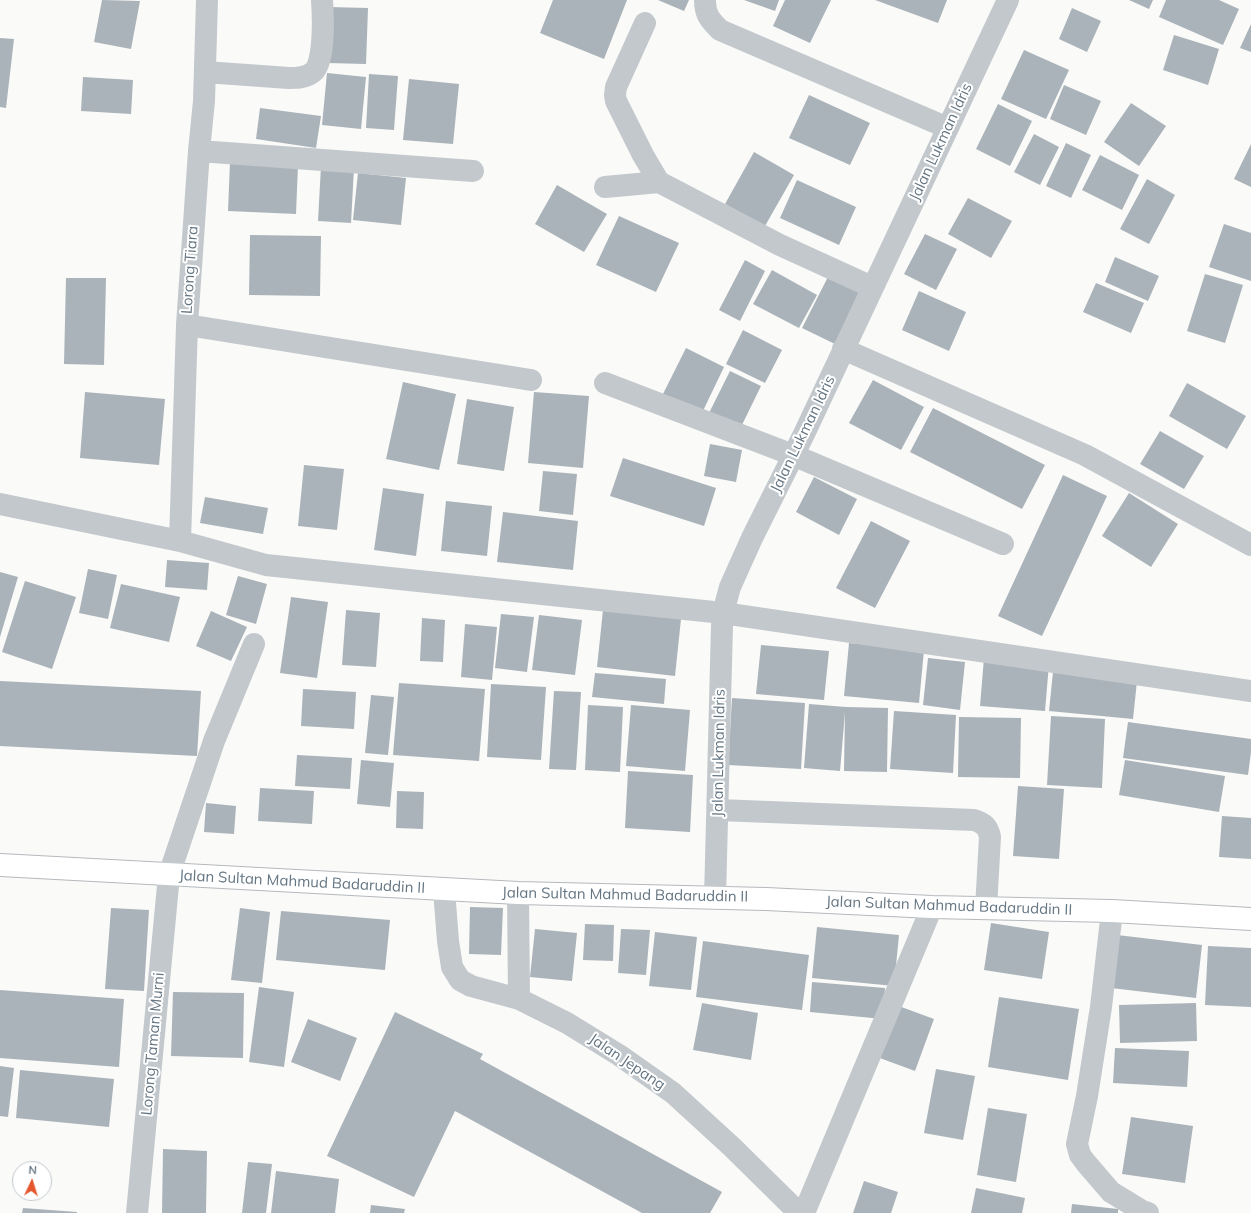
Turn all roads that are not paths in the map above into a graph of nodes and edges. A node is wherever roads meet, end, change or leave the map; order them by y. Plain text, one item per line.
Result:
1 (207, 0) edge
2 (322, 0) edge
3 (705, 0) edge
4 (1008, 0) edge
5 (645, 23) dead end
6 (205, 72) junction
7 (948, 128) junction
8 (199, 151) junction
9 (473, 171) dead end
10 (659, 182) junction
11 (605, 187) dead end
12 (872, 287) junction
13 (186, 324) junction
14 (843, 350) junction
15 (531, 380) dead end
16 (605, 383) dead end
17 (793, 455) junction
18 (0, 504) edge
19 (180, 541) junction
20 (1003, 544) dead end
21 (1251, 545) edge
22 (723, 613) junction
23 (254, 644) dead end
24 (1251, 691) edge
25 (718, 810) junction
26 (0, 864) edge
27 (169, 875) junction
28 (444, 890) junction
29 (518, 893) junction
30 (715, 898) junction
31 (932, 907) junction
32 (986, 908) junction
33 (1112, 911) junction
34 (1251, 918) edge
35 (519, 999) junction
36 (137, 1213) edge
37 (799, 1213) edge
38 (804, 1213) edge
39 (1148, 1213) edge

1 - 6 street, Lorong Tiara
2 - 6 street
3 - 7 street
4 - 7 street, Jalan Lukman Idris
5 - 10 street
6 - 8 street, Lorong Tiara
7 - 12 street, Jalan Lukman Idris
8 - 9 street
8 - 13 street, Lorong Tiara
10 - 11 street
10 - 12 street
12 - 14 street, Jalan Lukman Idris
13 - 15 street
13 - 19 street, Lorong Tiara
14 - 17 street, Jalan Lukman Idris
14 - 21 street
16 - 17 street
17 - 20 street
17 - 22 street, Jalan Lukman Idris
18 - 19 street
19 - 22 street
22 - 24 street
22 - 25 street, Jalan Lukman Idris
23 - 27 street, Lorong Taman Murni
25 - 30 street, Jalan Lukman Idris
25 - 32 street
26 - 27 highway, Jalan Sultan Mahmud Badaruddin II
27 - 28 highway, Jalan Sultan Mahmud Badaruddin II
27 - 36 street, Lorong Taman Murni
28 - 29 highway, Jalan Sultan Mahmud Badaruddin II
28 - 35 street, Jalan Jepang
29 - 30 highway, Jalan Sultan Mahmud Badaruddin II
29 - 35 street
30 - 31 highway, Jalan Sultan Mahmud Badaruddin II
31 - 32 highway, Jalan Sultan Mahmud Badaruddin II
31 - 38 street
32 - 33 highway, Jalan Sultan Mahmud Badaruddin II
33 - 34 highway, Jalan Sultan Mahmud Badaruddin II
33 - 39 street
35 - 37 street, Jalan Jepang

